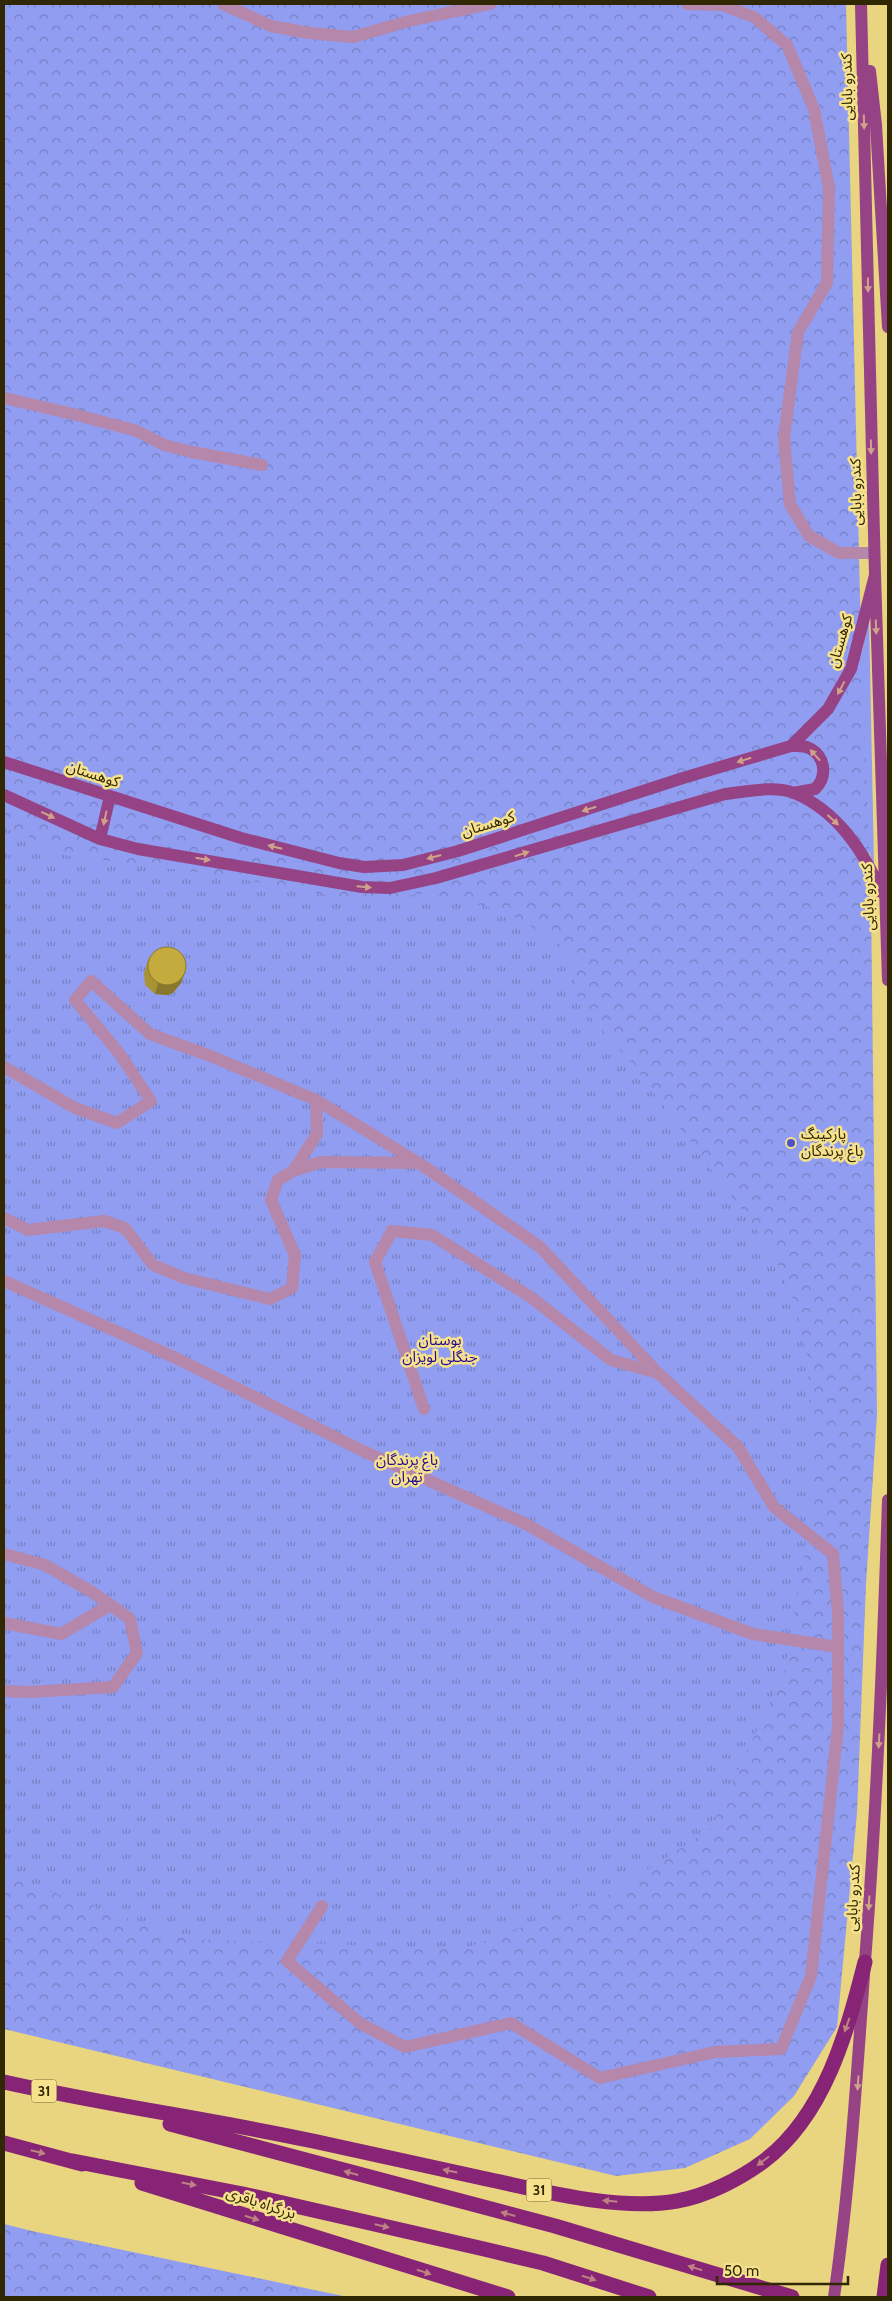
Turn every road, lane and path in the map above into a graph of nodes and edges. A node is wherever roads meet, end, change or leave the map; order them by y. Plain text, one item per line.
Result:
1 (224, 4) edge
2 (490, 4) edge
3 (686, 4) edge
4 (862, 4) edge
5 (888, 328) edge
6 (4, 398) edge
7 (262, 465) dead end
8 (874, 552) junction
9 (874, 575) junction
10 (791, 746) junction
11 (4, 762) edge
12 (793, 793) junction
13 (4, 795) edge
14 (110, 796) junction
15 (100, 839) junction
16 (884, 901) junction
17 (888, 980) edge
18 (4, 1067) edge
19 (316, 1100) junction
20 (419, 1163) junction
21 (293, 1170) junction
22 (4, 1218) edge
23 (4, 1281) edge
24 (658, 1373) junction
25 (424, 1409) dead end
26 (888, 1500) edge
27 (4, 1554) edge
28 (110, 1605) junction
29 (4, 1623) edge
30 (838, 1647) junction
31 (4, 1691) edge
32 (322, 1906) dead end
33 (865, 1962) junction
34 (4, 2082) edge
35 (84, 2100) junction
36 (4, 2143) edge
37 (73, 2160) junction
38 (888, 2265) edge
39 (508, 2297) edge
40 (648, 2297) edge
41 (792, 2297) edge
42 (834, 2297) edge
43 (884, 2297) edge

1 - 2 street
3 - 8 street
4 - 5 main road
4 -> 8 main road, کندرو بابایی
6 - 7 street
8 - 9 main road, کندرو بابایی
9 -> 10 main road, کوهستان
9 -> 16 main road, کندرو بابایی
12 -> 10 main road
10 -> 14 main road, کوهستان
11 - 14 main road, کوهستان
15 -> 12 main road
12 -> 16 main road
13 -> 15 main road
14 -> 15 main road
16 - 17 main road, کندرو بابایی
18 - 19 street
19 - 20 street
19 - 21 street
20 - 21 street
20 - 24 street
21 - 22 street
23 - 30 street
24 - 25 street
24 - 30 street
26 -> 33 main road, کندرو بابایی
27 - 28 street
28 - 29 street
28 - 31 street
30 - 32 street
33 -> 35 highway, 31
33 -> 42 main road, کندرو بابایی
34 - 35 highway, 31
41 -> 35 highway
36 -> 37 highway, بزرگراه باقری
37 -> 39 highway, بزرگراه باقری
37 -> 40 highway
38 - 43 highway

